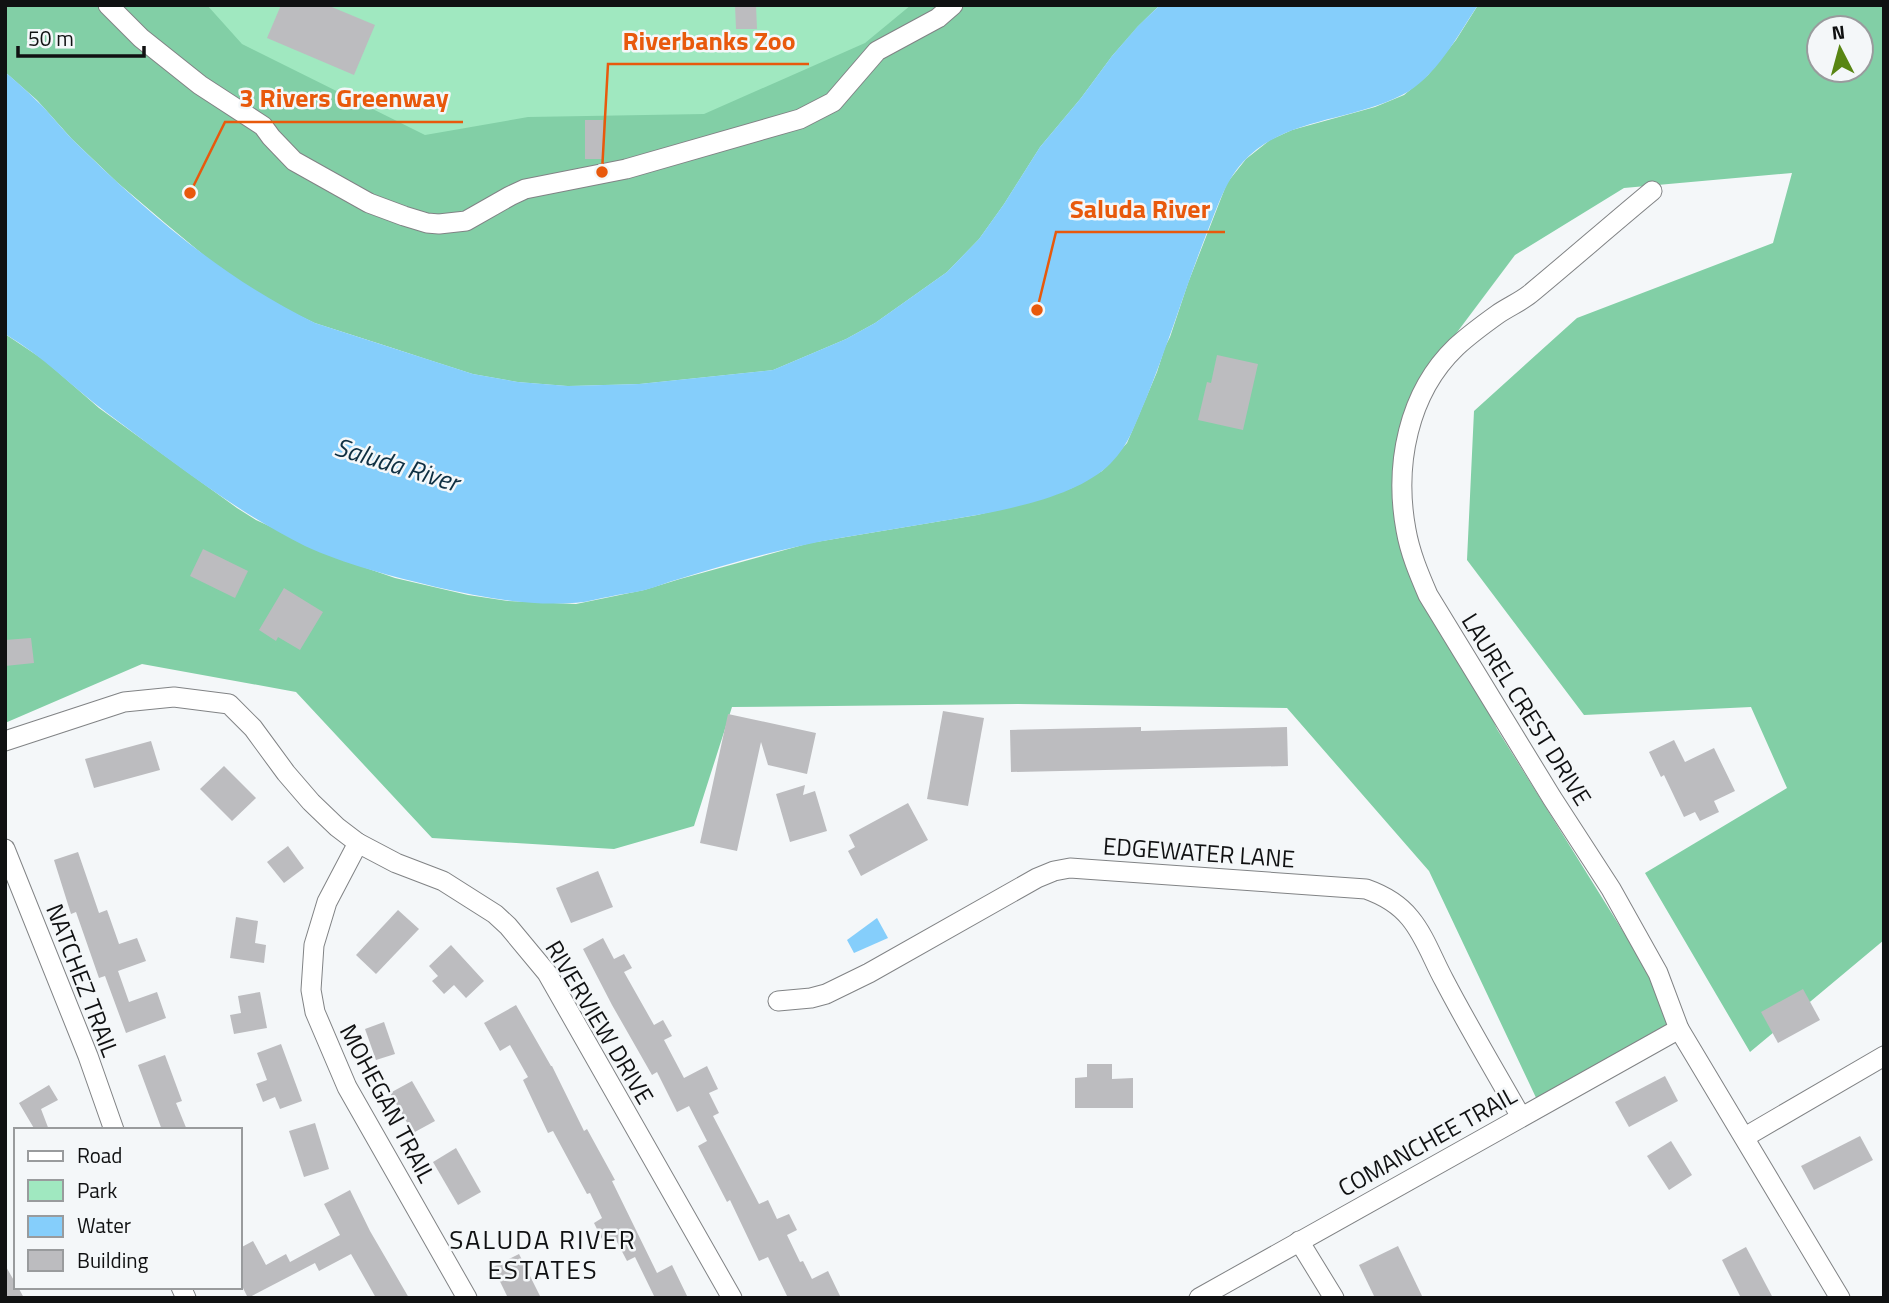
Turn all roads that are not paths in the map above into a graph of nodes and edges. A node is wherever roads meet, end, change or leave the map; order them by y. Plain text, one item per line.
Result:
1 (108, 5) edge
2 (953, 5) edge
3 (1652, 191) dead end
4 (5, 741) edge
5 (358, 843) junction
6 (5, 849) edge
7 (778, 1001) dead end
8 (1679, 1029) junction
9 (1884, 1056) edge
10 (1521, 1116) junction
11 (113, 1128) edge
12 (1745, 1137) junction
13 (1299, 1241) junction
14 (467, 1298) edge
15 (732, 1298) edge
16 (1199, 1298) edge
17 (1334, 1298) edge
18 (1840, 1298) edge

1 - 2 street
3 - 8 street, LAUREL CREST DRIVE
4 - 5 street, RIVERVIEW DRIVE
5 - 14 street, MOHEGAN TRAIL
5 - 15 street, RIVERVIEW DRIVE
6 - 11 street, NATCHEZ TRAIL
7 - 10 street, EDGEWATER LANE
8 - 10 street, COMANCHEE TRAIL
8 - 12 street, LAUREL CREST DRIVE
9 - 12 street
10 - 13 street, COMANCHEE TRAIL
12 - 18 street, LAUREL CREST DRIVE
13 - 16 street, COMANCHEE TRAIL
13 - 17 street

